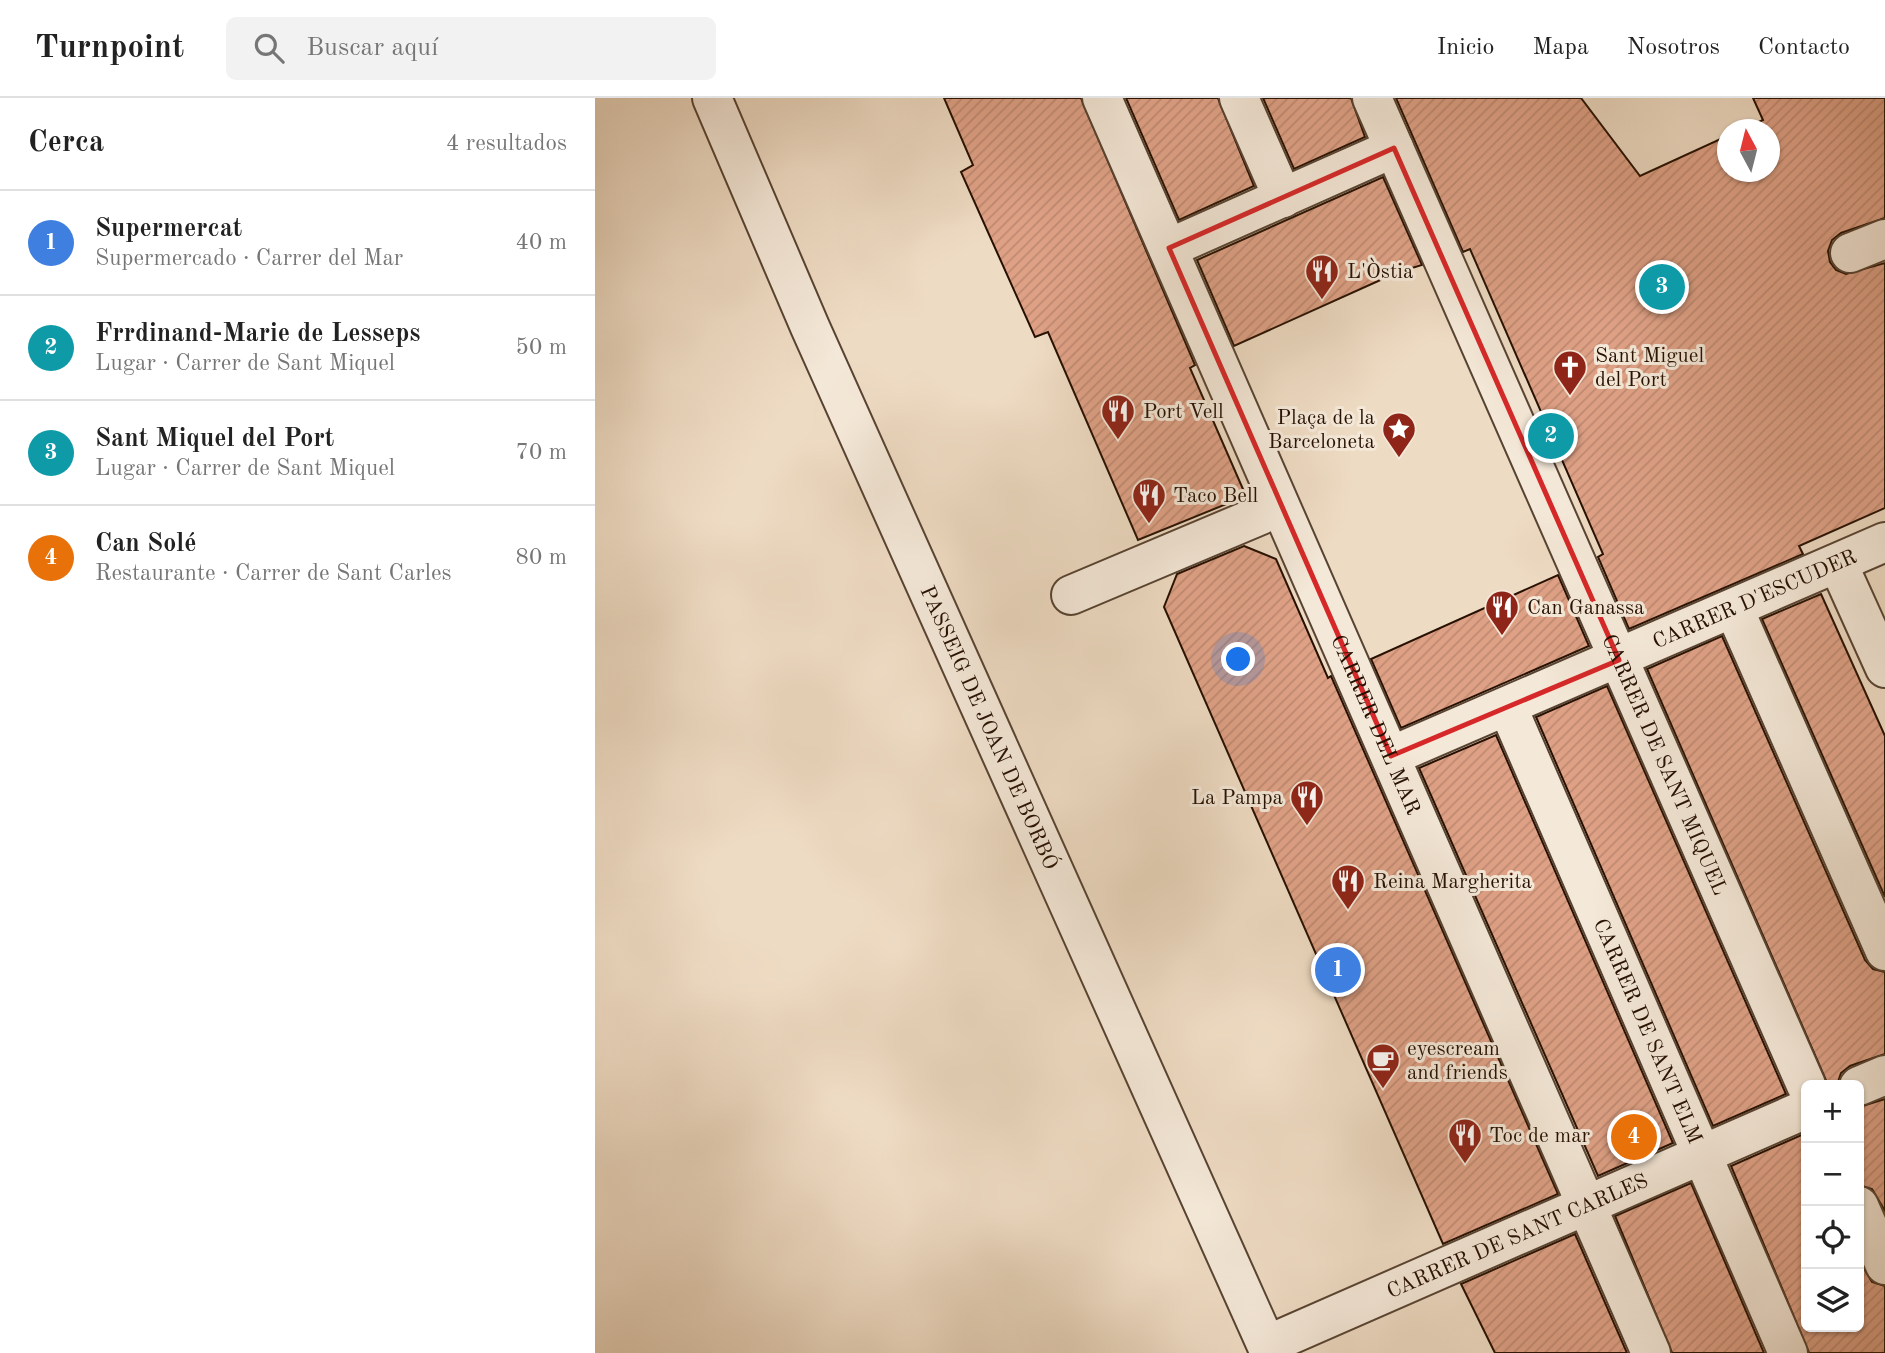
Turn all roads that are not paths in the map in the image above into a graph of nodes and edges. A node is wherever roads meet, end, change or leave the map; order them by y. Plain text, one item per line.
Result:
1 (712, 98) edge
2 (1102, 98) edge
3 (1239, 98) edge
4 (1372, 98) edge
5 (1394, 148) junction
6 (1283, 198) junction
7 (1885, 239) edge
8 (1169, 248) junction
9 (1850, 253) dead end
10 (1261, 515) dead end
11 (1885, 542) edge
12 (1838, 564) junction
13 (1072, 595) dead end
14 (1734, 609) junction
15 (1619, 660) junction
16 (1885, 668) edge
17 (1508, 708) junction
18 (1391, 756) junction
19 (1885, 951) edge
20 (1885, 1075) edge
21 (1804, 1080) edge
22 (1864, 1084) edge
23 (1801, 1111) edge
24 (1704, 1153) junction
25 (1586, 1203) junction
26 (1864, 1217) edge
27 (1885, 1265) edge
28 (1269, 1349) edge
29 (1651, 1353) edge
30 (1788, 1353) edge

1 - 28 street, PASSEIG DE JOAN DE BORBÓ
2 - 8 street, CARRER DEL MAR
3 - 6 street
4 - 5 street, CARRER DE SANT MIQUEL
5 - 6 street
5 - 15 street, CARRER DE SANT MIQUEL
6 - 8 street
7 - 9 street
8 - 18 street, CARRER DEL MAR
10 - 13 street
11 - 12 street, CARRER D'ESCUDER
12 - 14 street, CARRER D'ESCUDER
12 - 16 street
14 - 15 street, CARRER D'ESCUDER
14 - 19 street
15 - 17 street, CARRER D'ESCUDER
15 - 21 street, CARRER DE SANT MIQUEL
17 - 18 street, CARRER D'ESCUDER
17 - 24 street, CARRER DE SANT ELM
18 - 25 street, CARRER DEL MAR
20 - 22 street
23 - 24 street, CARRER DE SANT CARLES
24 - 25 street, CARRER DE SANT CARLES
24 - 30 street, CARRER DE SANT ELM
25 - 28 street, CARRER DE SANT CARLES
25 - 29 street, CARRER DEL MAR
26 - 27 street

